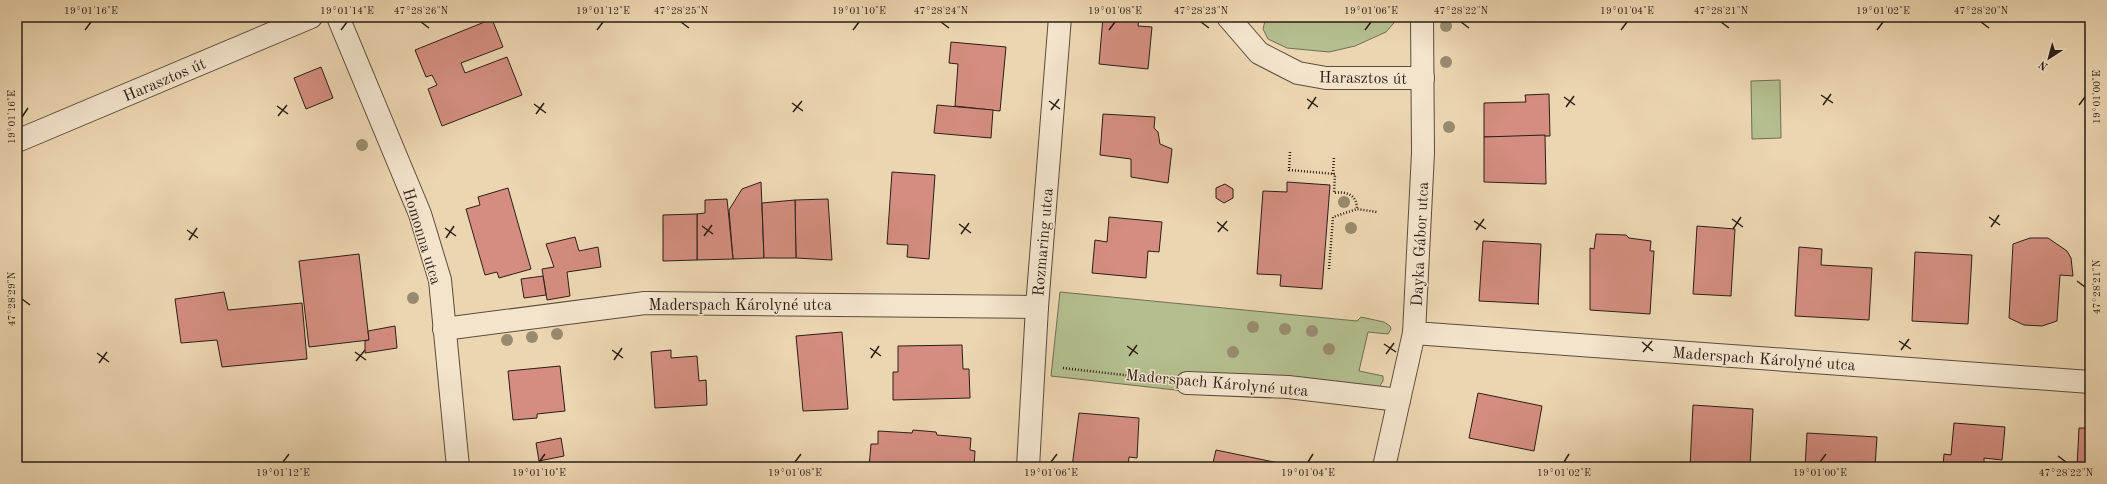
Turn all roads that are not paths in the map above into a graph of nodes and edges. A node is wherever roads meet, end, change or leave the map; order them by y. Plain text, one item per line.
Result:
1 (311, 17) edge
2 (338, 17) edge
3 (1060, 17) edge
4 (1228, 17) edge
5 (1422, 17) edge
6 (1423, 78) junction
7 (17, 141) edge
8 (1037, 307) junction
9 (444, 329) junction
10 (1414, 333) junction
11 (2090, 382) edge
12 (1187, 383) road end
13 (1399, 400) junction
14 (458, 467) edge
15 (1028, 467) edge
16 (1384, 467) edge

1 - 7 street, Harasztos út
2 - 9 street, Homonna utca
3 - 8 street, Rozmaring utca
4 - 6 street, Harasztos út
5 - 6 street, Dayka Gábor utca
6 - 10 street, Dayka Gábor utca
8 - 9 street, Maderspach Károlyné utca
8 - 15 street, Rozmaring utca
9 - 14 street, Homonna utca
10 - 11 street, Maderspach Károlyné utca
10 - 13 street, Dayka Gábor utca
12 - 13 street, Maderspach Károlyné utca
13 - 16 street, Dayka Gábor utca

